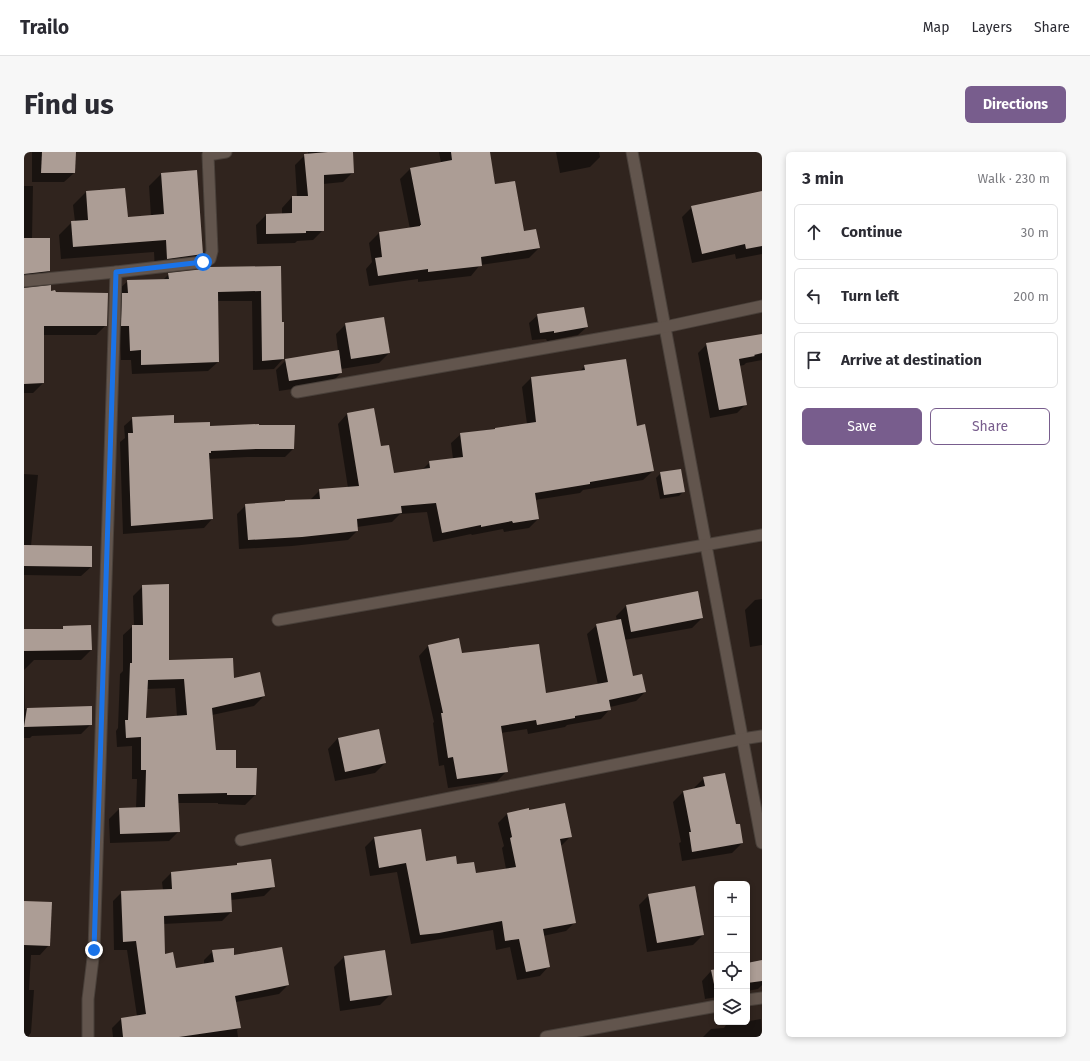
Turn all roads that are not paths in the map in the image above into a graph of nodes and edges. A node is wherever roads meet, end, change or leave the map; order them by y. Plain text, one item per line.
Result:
1 (226, 152) edge
2 (632, 152) edge
3 (208, 154) edge
4 (116, 272) junction
5 (24, 281) edge
6 (762, 306) edge
7 (665, 327) junction
8 (297, 392) dead end
9 (762, 535) edge
10 (706, 544) junction
11 (278, 620) dead end
12 (762, 736) edge
13 (742, 739) junction
14 (241, 840) dead end
15 (762, 843) edge
16 (762, 998) edge
17 (750, 1000) edge
18 (714, 1007) edge
19 (88, 1037) edge
20 (546, 1037) edge

1 - 3 street
2 - 7 street
3 - 4 street
4 - 5 street
4 - 19 street
6 - 7 street
7 - 8 street
7 - 10 street
9 - 10 street
10 - 11 street
10 - 13 street
12 - 13 street
13 - 14 street
13 - 15 street
16 - 17 street
18 - 20 street

